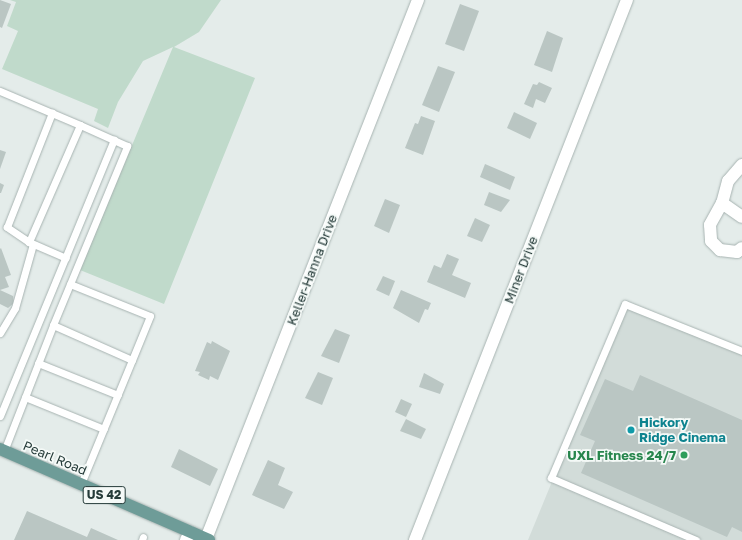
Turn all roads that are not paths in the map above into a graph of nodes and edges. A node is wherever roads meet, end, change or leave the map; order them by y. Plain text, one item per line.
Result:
1 (418, 0) edge
2 (627, 0) edge
3 (0, 91) edge
4 (52, 113) junction
5 (80, 125) junction
6 (114, 140) junction
7 (742, 164) edge
8 (722, 203) junction
9 (742, 217) edge
10 (76, 232) junction
11 (89, 238) junction
12 (31, 243) junction
13 (742, 248) edge
14 (66, 258) junction
15 (70, 284) junction
16 (53, 325) junction
17 (0, 333) edge
18 (33, 337) junction
19 (46, 342) junction
20 (742, 351) edge
21 (132, 360) junction
22 (38, 363) junction
23 (118, 396) junction
24 (25, 397) junction
25 (0, 416) edge
26 (104, 429) junction
27 (2, 450) edge
28 (81, 484) junction
29 (188, 536) edge
30 (208, 540) edge
31 (415, 540) edge
32 (696, 540) edge

1 - 30 street, Keller-Hanna Drive
2 - 31 street, Miner Drive
3 - 4 lane
4 - 5 lane
4 - 12 lane
5 - 6 lane
5 - 12 lane
6 - 10 lane
6 - 11 lane
7 - 8 street
8 - 9 street
8 - 13 street
10 - 11 lane
10 - 14 lane
11 - 15 lane
12 - 14 lane
12 - 17 lane
14 - 18 lane
15 - 16 lane
15 - 21 lane
16 - 19 lane
16 - 21 lane
18 - 19 lane
18 - 25 lane
19 - 22 lane
20 - 32 lane
21 - 23 lane
22 - 23 lane
22 - 24 lane
23 - 26 lane
24 - 26 lane
24 - 27 lane
26 - 28 lane
27 - 28 main road, Pearl Road / US 42
28 - 29 main road, Pearl Road / US 42
29 - 30 main road, Pearl Road / US 42

